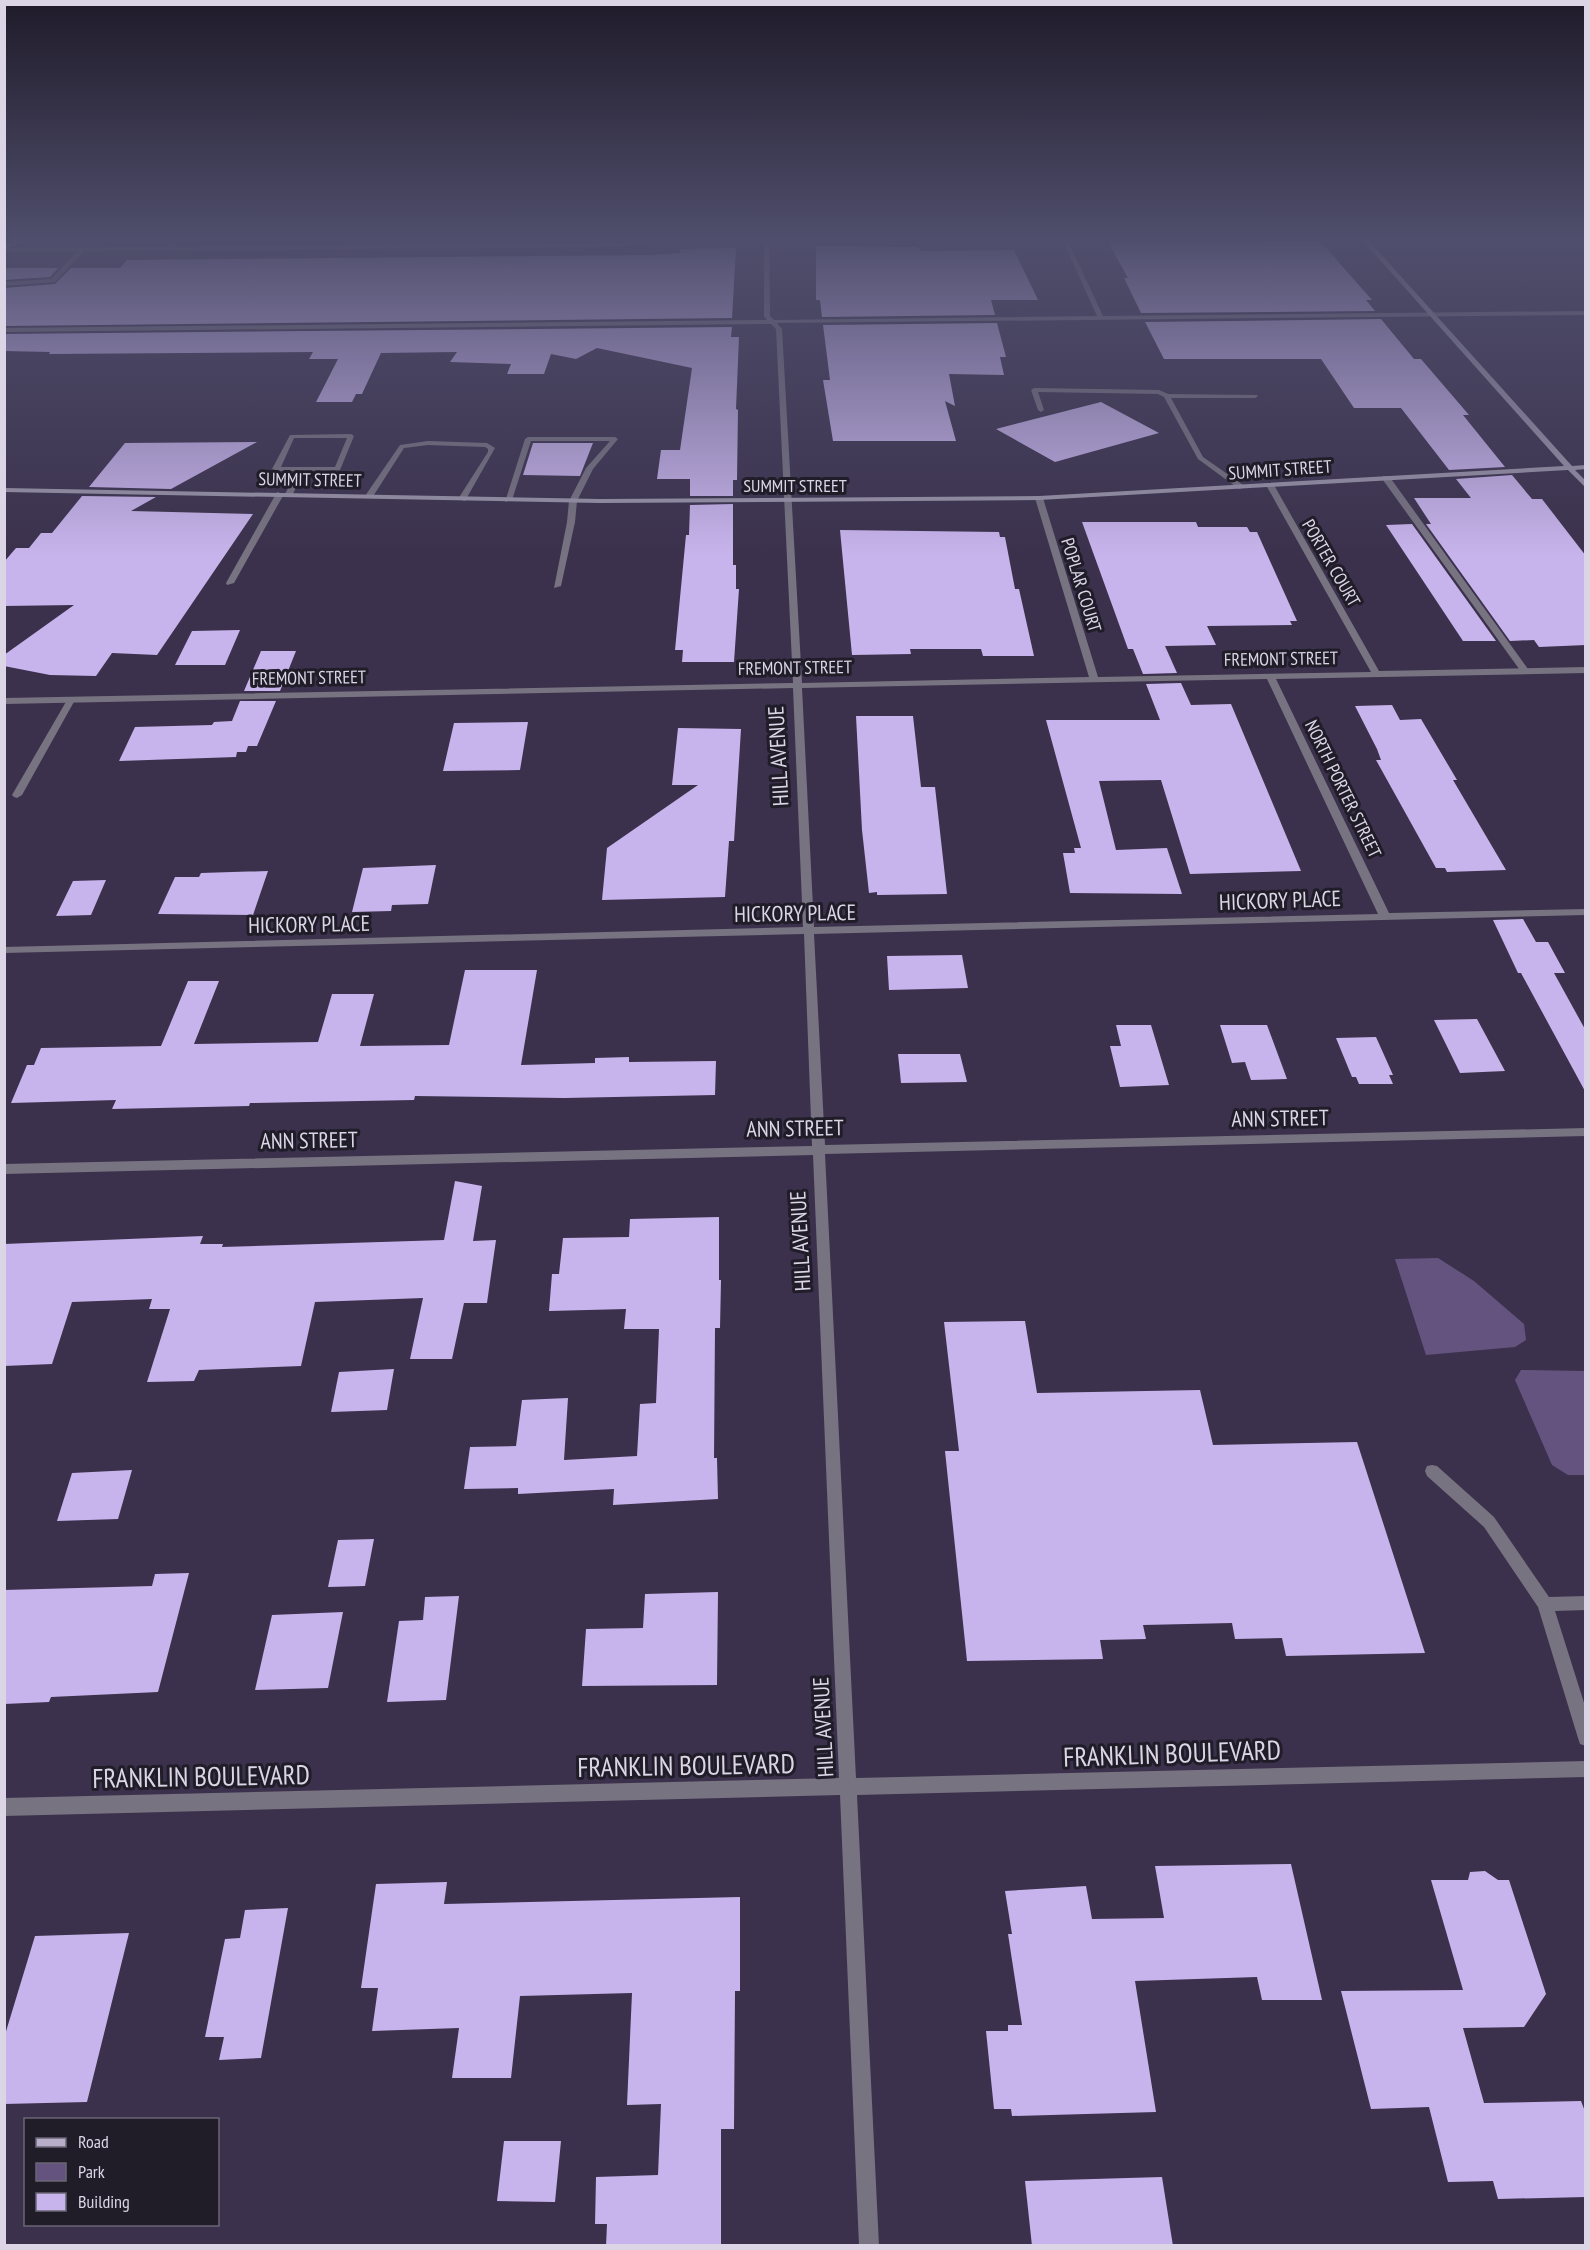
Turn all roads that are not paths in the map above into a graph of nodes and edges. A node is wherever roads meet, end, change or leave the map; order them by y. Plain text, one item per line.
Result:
1 (780, 346) edge
2 (1460, 346) edge
3 (1167, 396) junction
4 (1255, 396) dead end
5 (1041, 410) dead end
6 (1568, 467) junction
7 (1586, 467) edge
8 (302, 469) junction
9 (1386, 478) junction
10 (1270, 485) junction
11 (1586, 486) edge
12 (1242, 487) junction
13 (4, 490) edge
14 (280, 494) junction
15 (289, 494) junction
16 (369, 496) junction
17 (1039, 498) junction
18 (462, 499) junction
19 (508, 500) junction
20 (573, 501) junction
21 (789, 501) junction
22 (230, 583) dead end
23 (557, 586) dead end
24 (1586, 670) edge
25 (1526, 671) junction
26 (1376, 674) junction
27 (1270, 676) junction
28 (1094, 680) junction
29 (795, 684) junction
30 (71, 700) junction
31 (4, 701) edge
32 (16, 795) dead end
33 (1586, 912) edge
34 (1385, 917) junction
35 (807, 932) junction
36 (4, 950) edge
37 (1586, 1132) edge
38 (817, 1149) junction
39 (4, 1168) edge
40 (1432, 1471) dead end
41 (1586, 1603) edge
42 (1545, 1604) junction
43 (1586, 1738) edge
44 (1586, 1769) edge
45 (847, 1788) junction
46 (4, 1807) edge
47 (869, 2246) edge

1 - 21 street, HILL AVENUE
2 - 6 main road
3 - 4 street
3 - 5 street
3 - 12 street
6 - 7 main road, SUMMIT STREET
6 - 9 main road, SUMMIT STREET
6 - 11 main road
8 - 8 street
8 - 15 street
9 - 10 main road, SUMMIT STREET
9 - 25 street
10 - 12 main road, SUMMIT STREET
10 - 26 street, PORTER COURT
12 - 17 main road, SUMMIT STREET
13 - 14 main road, SUMMIT STREET
14 - 15 main road, SUMMIT STREET
14 - 22 street
15 - 16 main road, SUMMIT STREET
16 - 18 main road, SUMMIT STREET
16 - 18 street
17 - 21 main road, SUMMIT STREET
17 - 28 street, POPLAR COURT
18 - 19 main road, SUMMIT STREET
19 - 20 main road, SUMMIT STREET
19 - 20 street
20 - 21 main road, SUMMIT STREET
20 - 23 street
21 - 29 street, HILL AVENUE
24 - 25 street, FREMONT STREET
25 - 26 street, FREMONT STREET
26 - 27 street, FREMONT STREET
27 - 28 street, FREMONT STREET
27 - 34 street, NORTH PORTER STREET
28 - 29 street, FREMONT STREET
29 - 30 street, FREMONT STREET
29 - 35 street, HILL AVENUE
30 - 31 street, FREMONT STREET
30 - 32 street
33 - 34 street, HICKORY PLACE
34 - 35 street, HICKORY PLACE
35 - 36 street, HICKORY PLACE
35 - 38 street, HILL AVENUE
37 - 38 street, ANN STREET
38 - 39 street, ANN STREET
38 - 45 street, HILL AVENUE
40 - 42 street
41 - 42 street
42 - 43 street
44 - 45 street, FRANKLIN BOULEVARD
45 - 46 street, FRANKLIN BOULEVARD
45 - 47 street, HILL AVENUE

